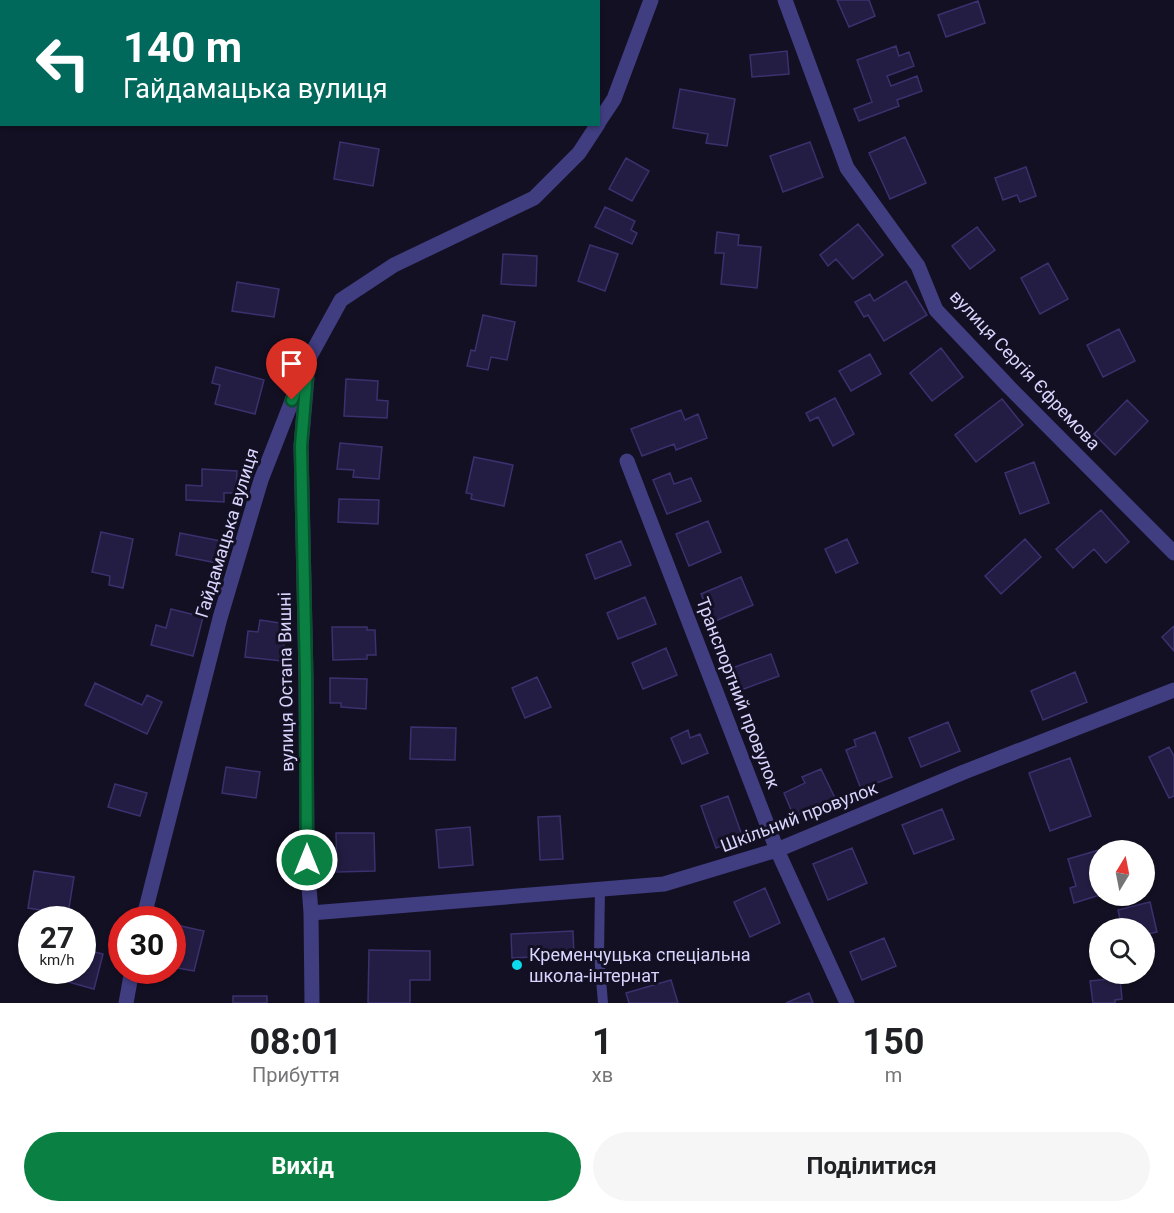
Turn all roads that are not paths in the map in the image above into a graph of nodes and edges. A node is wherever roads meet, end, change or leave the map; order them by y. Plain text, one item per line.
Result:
1 (651, 0) edge
2 (785, 0) edge
3 (600, 121) edge
4 (597, 126) edge
5 (308, 360) junction
6 (627, 461) dead end
7 (1174, 553) edge
8 (1174, 690) edge
9 (777, 850) junction
10 (600, 888) junction
11 (146, 906) edge
12 (311, 913) junction
13 (129, 984) edge
14 (126, 1003) edge
15 (312, 1003) edge
16 (603, 1003) edge
17 (847, 1003) edge

1 - 3 street, Гайдамацька вулиця
2 - 7 street, вулиця Сергія Єфремова
4 - 5 street, Гайдамацька вулиця
5 - 11 street, Гайдамацька вулиця
5 - 12 street, вулиця Остапа Вишні
6 - 9 street, Транспортний провулок
8 - 9 street, Шкільний провулок
9 - 10 street, Шкільний провулок
9 - 17 street, Транспортний провулок
10 - 12 street, Шкільний провулок
10 - 16 lane
12 - 15 street, вулиця Остапа Вишні
13 - 14 street

